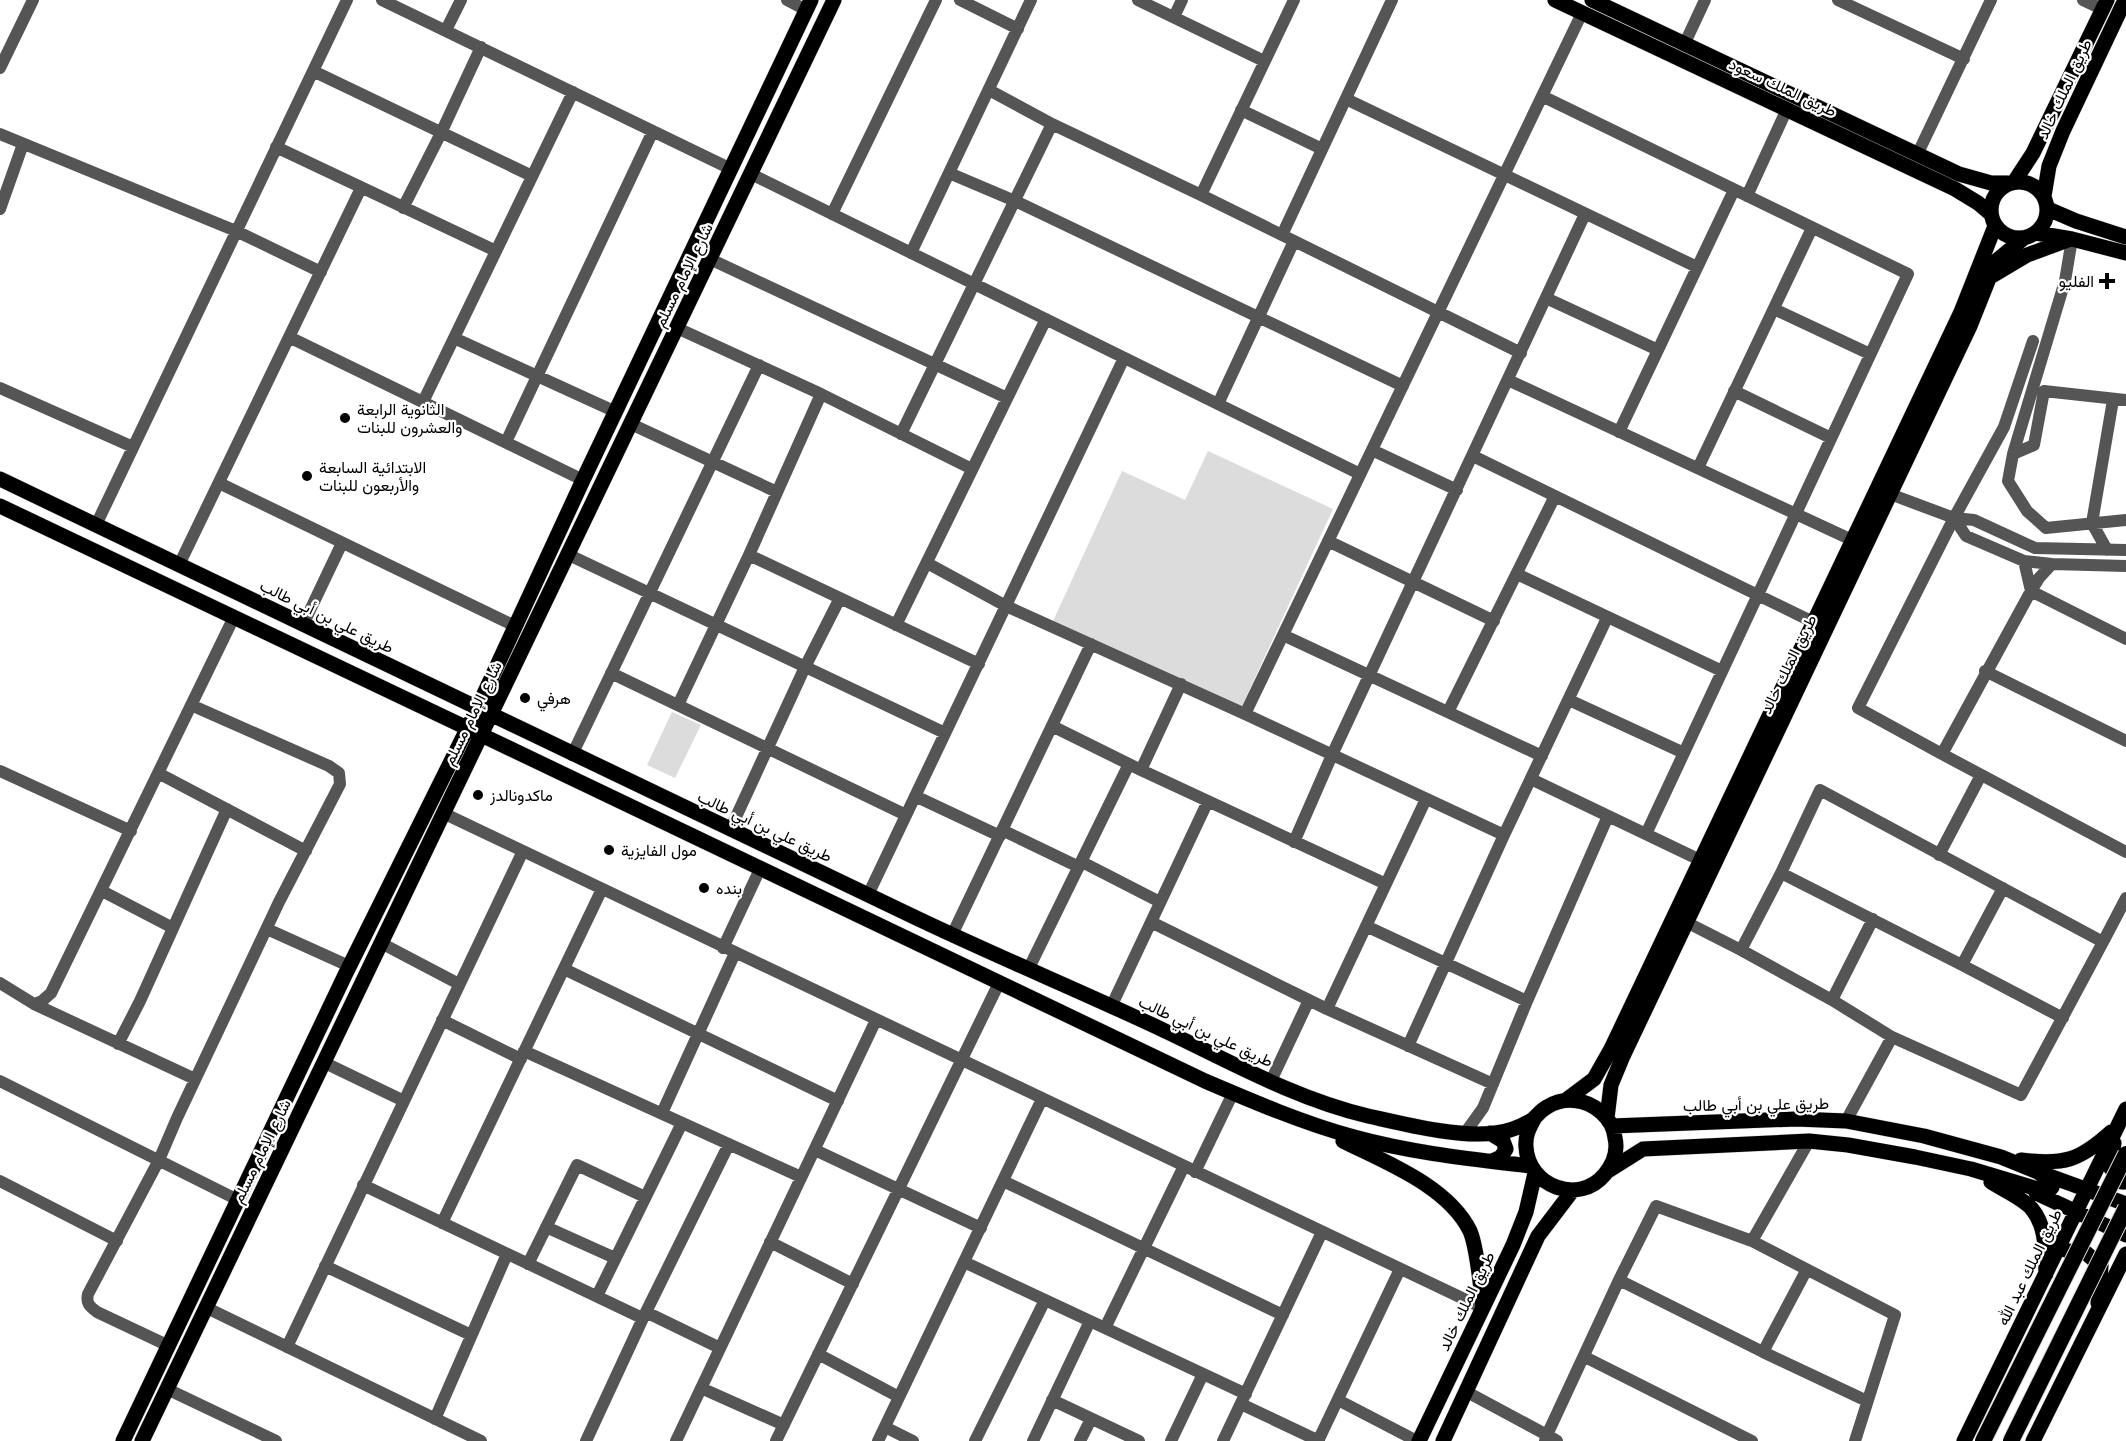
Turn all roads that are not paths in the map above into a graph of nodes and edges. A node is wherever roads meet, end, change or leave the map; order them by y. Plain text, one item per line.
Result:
1 (33, 0) edge
2 (347, 0) edge
3 (382, 0) edge
4 (461, 0) edge
5 (787, 0) edge
6 (834, 0) edge
7 (936, 0) edge
8 (960, 0) edge
9 (1031, 0) edge
10 (1138, 0) edge
11 (1182, 0) edge
12 (1294, 0) edge
13 (1392, 0) edge
14 (1555, 0) edge
15 (1705, 0) edge
16 (1838, 0) edge
17 (1991, 0) edge
18 (2083, 0) edge
19 (2125, 0) edge
20 (1599, 2) edge
21 (809, 5) edge
22 (2105, 5) edge
23 (1582, 13) junction
24 (1174, 17) junction
25 (1018, 28) junction
26 (446, 30) junction
27 (5, 43) edge
28 (1684, 45) junction
29 (481, 47) junction
30 (1964, 59) junction
31 (1264, 61) junction
32 (0, 68) edge
33 (313, 71) junction
34 (988, 90) junction
35 (573, 92) junction
36 (1542, 96) junction
37 (1346, 99) junction
38 (1241, 110) junction
39 (1787, 110) junction
40 (1052, 124) junction
41 (653, 131) junction
42 (441, 133) junction
43 (0, 134) edge
44 (23, 144) junction
45 (276, 147) junction
46 (1322, 149) junction
47 (1918, 153) junction
48 (731, 169) junction
49 (949, 172) junction
50 (751, 174) junction
51 (1504, 175) junction
52 (532, 176) junction
53 (2011, 183) junction
54 (361, 188) junction
55 (1734, 190) junction
56 (1201, 195) junction
57 (1747, 196) junction
58 (1015, 201) junction
59 (2046, 202) junction
60 (403, 208) junction
61 (0, 209) edge
62 (832, 214) junction
63 (1585, 214) junction
64 (1993, 220) junction
65 (1812, 228) junction
66 (236, 231) junction
67 (1282, 235) junction
68 (2030, 235) junction
69 (2126, 237) edge
70 (2072, 239) junction
71 (1294, 241) junction
72 (496, 251) junction
73 (911, 253) junction
74 (2126, 254) edge
75 (1990, 257) junction
76 (710, 259) junction
77 (1698, 267) junction
78 (321, 272) junction
79 (1990, 277) junction
80 (975, 284) junction
81 (1546, 298) junction
82 (1773, 309) junction
83 (1438, 312) junction
84 (1259, 318) junction
85 (1046, 319) junction
86 (677, 328) junction
87 (289, 338) junction
88 (454, 338) junction
89 (2033, 341) dead end
90 (1658, 350) junction
91 (1521, 353) junction
92 (1870, 354) junction
93 (1124, 358) junction
94 (936, 364) junction
95 (759, 365) junction
96 (537, 376) junction
97 (1508, 380) junction
98 (1403, 386) junction
99 (0, 388) edge
100 (1734, 392) junction
101 (821, 394) junction
102 (1007, 398) junction
103 (2113, 400) junction
104 (2126, 400) edge
105 (423, 402) junction
106 (1218, 404) junction
107 (616, 412) junction
108 (631, 424) junction
109 (1619, 432) junction
110 (901, 434) junction
111 (1831, 438) junction
112 (506, 442) junction
113 (133, 447) junction
114 (1372, 450) junction
115 (2013, 454) junction
116 (1473, 456) junction
117 (713, 462) junction
118 (1698, 468) junction
119 (972, 469) junction
120 (1360, 474) junction
121 (0, 479) edge
122 (583, 480) junction
123 (219, 483) junction
124 (1456, 489) junction
125 (777, 492) junction
126 (1890, 494) junction
127 (1555, 496) junction
128 (0, 506) edge
129 (1795, 513) junction
130 (1954, 518) junction
131 (2126, 520) edge
132 (2092, 522) junction
133 (96, 525) junction
134 (1852, 540) junction
135 (1328, 541) junction
136 (342, 543) junction
137 (2107, 550) junction
138 (2126, 550) edge
139 (569, 555) junction
140 (749, 555) junction
141 (2024, 561) junction
142 (927, 562) junction
143 (2052, 564) junction
144 (179, 565) junction
145 (2126, 566) edge
146 (1517, 574) junction
147 (1413, 582) junction
148 (2031, 591) junction
149 (649, 594) junction
150 (1757, 594) junction
151 (840, 598) junction
152 (1006, 606) junction
153 (234, 616) junction
154 (1607, 618) junction
155 (1494, 621) junction
156 (1813, 622) junction
157 (897, 624) junction
158 (303, 625) junction
159 (716, 625) junction
160 (515, 626) junction
161 (1283, 635) junction
162 (2126, 639) edge
163 (1091, 644) junction
164 (979, 664) junction
165 (806, 667) junction
166 (1722, 671) junction
167 (1985, 671) junction
168 (612, 674) junction
169 (1369, 676) junction
170 (1181, 684) junction
171 (1569, 700) junction
172 (191, 705) junction
173 (678, 705) junction
174 (484, 712) junction
175 (1448, 712) junction
176 (1245, 714) junction
177 (1052, 726) junction
178 (474, 731) junction
179 (945, 733) junction
180 (2126, 741) edge
181 (769, 749) junction
182 (1684, 753) junction
183 (1332, 754) junction
184 (1942, 754) junction
185 (572, 755) junction
186 (1542, 756) junction
187 (1135, 767) junction
188 (0, 771) edge
189 (158, 773) junction
190 (1981, 775) junction
191 (1531, 779) junction
192 (915, 796) junction
193 (1426, 799) junction
194 (1208, 801) junction
195 (228, 809) junction
196 (443, 813) junction
197 (906, 815) junction
198 (1608, 816) junction
199 (730, 830) junction
200 (131, 831) junction
201 (1001, 833) junction
202 (1646, 834) junction
203 (1504, 835) junction
204 (1294, 842) junction
205 (306, 850) junction
206 (523, 851) junction
207 (2126, 852) edge
208 (1939, 855) junction
209 (1700, 860) junction
210 (1081, 864) junction
211 (760, 869) junction
212 (1781, 873) junction
213 (1386, 884) junction
214 (2003, 888) junction
215 (602, 889) junction
216 (102, 891) junction
217 (868, 895) junction
218 (2126, 898) edge
219 (1160, 902) junction
220 (1873, 919) junction
221 (1151, 922) junction
222 (1686, 922) junction
223 (1366, 926) junction
224 (173, 928) junction
225 (267, 929) junction
226 (952, 935) junction
227 (2103, 942) junction
228 (381, 943) junction
229 (723, 948) junction
230 (1741, 950) junction
231 (735, 954) junction
232 (1446, 963) junction
233 (1962, 964) junction
234 (349, 966) junction
235 (564, 969) junction
236 (1028, 970) junction
237 (0, 983) edge
238 (999, 983) junction
239 (459, 984) junction
240 (1309, 1000) junction
241 (1527, 1000) junction
242 (1832, 1000) junction
243 (34, 1004) junction
244 (1111, 1007) junction
245 (1327, 1009) junction
246 (2063, 1018) junction
247 (442, 1020) junction
248 (876, 1020) junction
249 (699, 1034) junction
250 (1892, 1036) junction
251 (118, 1044) junction
252 (1408, 1046) junction
253 (522, 1055) junction
254 (962, 1061) junction
255 (323, 1062) junction
256 (195, 1079) junction
257 (1594, 1079) junction
258 (0, 1081) edge
259 (1270, 1081) junction
260 (1493, 1084) junction
261 (1611, 1085) junction
262 (1233, 1093) junction
263 (1042, 1099) junction
264 (1566, 1100) junction
265 (404, 1101) junction
266 (838, 1101) junction
267 (2126, 1109) edge
268 (662, 1113) junction
269 (1534, 1119) junction
270 (1846, 1121) junction
271 (1306, 1122) junction
272 (1610, 1122) junction
273 (681, 1123) junction
274 (2118, 1126) junction
275 (1465, 1133) junction
276 (1490, 1133) junction
277 (1809, 1141) junction
278 (729, 1144) junction
279 (814, 1150) junction
280 (2126, 1154) edge
281 (2001, 1157) junction
282 (159, 1160) junction
283 (1492, 1161) junction
284 (1190, 1169) junction
285 (1533, 1169) junction
286 (1971, 1169) junction
287 (1608, 1171) junction
288 (2038, 1172) junction
289 (801, 1177) junction
290 (0, 1181) edge
291 (1003, 1181) junction
292 (2126, 1182) edge
293 (363, 1185) junction
294 (2020, 1185) junction
295 (898, 1190) junction
296 (2086, 1190) junction
297 (1573, 1191) junction
298 (645, 1197) junction
299 (238, 1200) junction
300 (2126, 1206) edge
301 (1526, 1212) junction
302 (2076, 1213) junction
303 (442, 1222) junction
304 (1546, 1224) junction
305 (546, 1227) junction
306 (981, 1228) junction
307 (1322, 1232) junction
308 (2126, 1235) edge
309 (117, 1241) junction
310 (1752, 1241) junction
311 (771, 1242) junction
312 (1144, 1249) junction
313 (507, 1254) junction
314 (2126, 1254) edge
315 (615, 1258) junction
316 (964, 1262) junction
317 (528, 1264) junction
318 (325, 1266) junction
319 (1400, 1269) junction
320 (1806, 1271) junction
321 (2046, 1275) junction
322 (2126, 1277) edge
323 (1619, 1280) junction
324 (853, 1284) junction
325 (597, 1296) junction
326 (1045, 1299) junction
327 (205, 1308) junction
328 (1483, 1308) junction
329 (2097, 1309) junction
330 (1282, 1315) junction
331 (644, 1316) junction
332 (1090, 1321) junction
333 (1105, 1328) junction
334 (471, 1335) junction
335 (169, 1346) junction
336 (287, 1347) junction
337 (720, 1348) junction
338 (1762, 1352) junction
339 (818, 1354) junction
340 (1585, 1357) junction
341 (1203, 1374) junction
342 (701, 1388) junction
343 (167, 1389) junction
344 (1467, 1392) junction
345 (899, 1397) junction
346 (1243, 1399) junction
347 (1052, 1400) junction
348 (1338, 1400) junction
349 (1867, 1401) junction
350 (435, 1419) junction
351 (1091, 1419) junction
352 (784, 1425) junction
353 (885, 1427) junction
354 (1550, 1439) edge
355 (1746, 1440) edge
356 (123, 1441) edge
357 (142, 1441) edge
358 (276, 1441) edge
359 (481, 1441) edge
360 (586, 1441) edge
361 (676, 1441) edge
362 (776, 1441) edge
363 (878, 1441) edge
364 (914, 1441) edge
365 (975, 1441) edge
366 (1033, 1441) edge
367 (1080, 1441) edge
368 (1139, 1441) edge
369 (1171, 1441) edge
370 (1223, 1441) edge
371 (1319, 1441) edge
372 (1418, 1441) edge
373 (1443, 1441) edge
374 (1855, 1441) edge
375 (1964, 1441) edge
376 (1983, 1441) edge
377 (2010, 1441) edge
378 (2033, 1441) edge

1 - 27 street
2 - 33 street
3 - 26 street
4 - 26 street
5 - 21 street
6 - 50 main road, شارع الإمام مسلم
7 - 62 street
8 - 25 street
9 - 25 street
10 - 24 street
11 - 24 street
12 - 31 street
13 - 37 street
14 - 23 main road, طريق الملك سعود
15 - 28 street
16 - 30 street
17 - 30 street
18 - 22 street
19 - 59 main road, طريق الملك خالد
20 - 28 main road, طريق الملك سعود
21 - 48 main road, شارع الإمام مسلم
22 - 53 main road, طريق الملك خالد
23 - 36 street
23 - 39 main road, طريق الملك سعود
24 - 31 street
25 - 34 street
26 - 29 street
27 - 32 street
28 - 47 main road, طريق الملك سعود
29 - 35 street
29 - 42 street
30 - 47 street
31 - 38 street
33 - 42 street
33 - 45 street
34 - 40 street
34 - 49 street
35 - 41 street
35 - 52 street
36 - 51 street
36 - 55 street
37 - 46 street
37 - 51 street
38 - 46 street
38 - 56 street
39 - 57 street
39 - 64 main road, طريق الملك سعود
40 - 56 street
40 - 58 street
41 - 48 street
41 - 96 street
42 - 52 street
42 - 60 street
43 - 44 street
44 - 61 street
44 - 66 street
45 - 54 street
45 - 66 street
46 - 67 street
47 - 53 main road, طريق الملك سعود
48 - 107 main road, شارع الإمام مسلم
49 - 58 street
49 - 73 street
50 - 62 street
50 - 76 main road, شارع الإمام مسلم
51 - 63 street
51 - 83 street
52 - 72 street
53 - 59 main road
53 - 64 main road
54 - 60 street
54 - 78 street
55 - 57 street
55 - 77 street
56 - 67 street
57 - 65 street
58 - 80 street
58 - 84 street
59 - 68 main road
59 - 69 main road
60 - 72 street
62 - 73 street
63 - 77 street
63 - 81 street
64 - 68 main road
64 - 75 main road, طريق الملك خالد
65 - 82 street
65 - 92 street
66 - 78 street
66 - 113 street
67 - 71 street
68 - 70 main road
68 - 75 main road, طريق الملك خالد
70 - 74 main road
70 - 79 main road
70 - 115 street
71 - 83 street
71 - 84 street
72 - 88 street
73 - 80 street
75 - 79 main road, طريق الملك خالد
75 - 134 main road, طريق الملك خالد
76 - 86 main road, شارع الإمام مسلم
76 - 94 street
77 - 90 street
78 - 87 street
79 - 126 main road, طريق الملك خالد
80 - 85 street
80 - 94 street
81 - 90 street
81 - 91 street
82 - 92 street
82 - 100 street
83 - 91 street
83 - 98 street
84 - 98 street
84 - 106 street
85 - 93 street
85 - 102 street
86 - 95 street
86 - 108 main road, شارع الإمام مسلم
87 - 105 street
87 - 123 street
88 - 96 street
88 - 105 street
89 - 130 street
90 - 109 street
91 - 97 street
92 - 111 street
93 - 106 street
93 - 152 street
94 - 102 street
94 - 110 street
95 - 101 street
95 - 117 street
96 - 107 street
96 - 112 street
97 - 109 street
97 - 116 street
98 - 114 street
99 - 113 street
100 - 111 street
100 - 118 street
101 - 110 street
101 - 125 street
102 - 119 street
103 - 104 street
103 - 115 street
103 - 132 street
105 - 112 street
106 - 120 street
107 - 122 main road, شارع الإمام مسلم
108 - 117 street
108 - 139 main road, شارع الإمام مسلم
109 - 118 street
110 - 119 street
111 - 129 street
112 - 122 street
113 - 133 street
114 - 120 street
114 - 124 street
115 - 132 street
116 - 124 street
116 - 127 street
117 - 125 street
117 - 149 street
118 - 129 street
119 - 142 street
120 - 135 street
121 - 133 main road, طريق علي بن أبي طالب
122 - 160 main road, شارع الإمام مسلم
123 - 136 street
123 - 144 street
124 - 147 street
125 - 140 street
126 - 130 street
126 - 222 main road, طريق الملك خالد
127 - 146 street
127 - 150 street
128 - 153 main road
129 - 134 street
129 - 150 street
130 - 137 street
130 - 141 street
130 - 184 street
131 - 132 street
132 - 137 street
133 - 144 main road, طريق علي بن أبي طالب
134 - 156 main road, طريق الملك خالد
135 - 147 street
135 - 161 street
136 - 158 street
136 - 160 street
137 - 138 street
139 - 149 street
139 - 174 main road, شارع الإمام مسلم
140 - 151 street
140 - 159 street
141 - 143 street
141 - 148 street
142 - 152 street
142 - 157 street
143 - 145 street
143 - 148 street
144 - 158 main road, طريق علي بن أبي طالب
146 - 154 street
146 - 155 street
147 - 155 street
147 - 169 street
148 - 162 street
148 - 167 street
149 - 159 street
149 - 168 street
150 - 156 street
150 - 166 street
151 - 157 street
151 - 165 street
152 - 163 street
152 - 164 street
153 - 172 street
153 - 178 main road
154 - 166 street
154 - 171 street
155 - 175 street
156 - 209 main road, طريق الملك خالد
157 - 164 street
158 - 174 main road, طريق علي بن أبي طالب
159 - 165 street
159 - 173 street
160 - 174 main road, شارع الإمام مسلم
161 - 169 street
161 - 176 street
163 - 170 street
163 - 177 street
164 - 179 street
165 - 179 street
165 - 181 street
166 - 182 street
167 - 180 street
167 - 184 street
168 - 173 street
168 - 185 street
169 - 175 street
169 - 183 street
170 - 176 street
170 - 187 street
171 - 182 street
171 - 186 street
172 - 189 street
172 - 205 street
173 - 181 street
174 - 178 main road, شارع الإمام مسلم
174 - 185 main road, طريق علي بن أبي طالب
175 - 186 street
176 - 183 street
177 - 187 street
177 - 201 street
178 - 196 main road, شارع الإمام مسلم
178 - 211 main road
178 - 234 main road, شارع الإمام مسلم
179 - 192 street
181 - 197 street
181 - 199 street
182 - 202 street
183 - 193 street
183 - 204 street
184 - 190 street
185 - 199 main road, طريق علي بن أبي طالب
186 - 191 street
187 - 194 street
187 - 210 street
188 - 200 street
189 - 195 street
189 - 200 street
190 - 207 street
190 - 208 street
191 - 198 street
191 - 203 street
192 - 197 street
192 - 201 street
193 - 203 street
193 - 213 street
194 - 204 street
194 - 219 street
195 - 205 street
195 - 224 street
196 - 206 street
196 - 228 main road, شارع الإمام مسلم
197 - 217 street
198 - 202 street
198 - 241 street
199 - 217 main road, طريق علي بن أبي طالب
200 - 216 street
201 - 210 street
201 - 226 street
202 - 209 street
203 - 232 street
204 - 213 street
205 - 225 street
206 - 215 street
206 - 239 street
208 - 212 street
208 - 214 street
209 - 257 main road, طريق الملك خالد
210 - 219 street
210 - 236 street
211 - 229 street
211 - 238 main road
212 - 220 street
212 - 230 street
213 - 223 street
214 - 227 street
214 - 233 street
215 - 229 street
215 - 235 street
216 - 224 street
216 - 243 street
217 - 226 main road, طريق علي بن أبي طالب
218 - 227 street
219 - 221 street
220 - 233 street
220 - 242 street
221 - 240 street
221 - 244 street
222 - 230 street
222 - 261 main road, طريق الملك خالد
223 - 232 street
223 - 245 street
224 - 251 street
225 - 234 street
225 - 256 street
226 - 236 main road, طريق علي بن أبي طالب
227 - 246 street
228 - 239 street
228 - 255 main road, شارع الإمام مسلم
229 - 231 street
230 - 242 street
231 - 248 street
231 - 249 street
232 - 241 street
232 - 252 street
233 - 246 street
234 - 299 main road, شارع الإمام مسلم
235 - 249 street
235 - 253 street
236 - 244 main road, طريق علي بن أبي طالب
237 - 243 street
238 - 254 street
238 - 262 main road
239 - 247 street
240 - 245 street
240 - 259 street
241 - 260 street
242 - 250 street
243 - 251 street
244 - 259 main road, طريق علي بن أبي طالب
245 - 252 street
246 - 250 street
247 - 253 street
247 - 265 street
248 - 254 street
248 - 266 street
249 - 266 street
249 - 268 street
250 - 270 street
251 - 256 street
252 - 260 street
253 - 268 street
253 - 303 street
254 - 263 street
254 - 295 street
255 - 265 street
255 - 327 main road, شارع الإمام مسلم
256 - 282 street
257 - 261 main road
257 - 264 main road, طريق الملك خالد
258 - 282 street
259 - 275 main road, طريق علي بن أبي طالب
260 - 275 street
261 - 272 main road, طريق الملك خالد
262 - 271 main road
262 - 284 street
263 - 284 street
263 - 291 street
264 - 269 main road
264 - 272 main road
265 - 293 street
266 - 279 street
267 - 274 main road, طريق الملك عبد الله
268 - 273 street
269 - 276 main road, طريق علي بن أبي طالب
269 - 285 main road
270 - 272 main road, طريق علي بن أبي طالب
270 - 281 main road, طريق علي بن أبي طالب
271 - 283 main road
271 - 328 main road
272 - 287 main road
273 - 278 street
273 - 298 street
274 - 281 main road
274 - 292 main road
274 - 296 main road, طريق الملك عبد الله
275 - 276 main road, طريق علي بن أبي طالب
276 - 283 main road
277 - 286 main road
277 - 287 main road
277 - 310 street
278 - 289 street
278 - 331 street
279 - 289 street
279 - 295 street
280 - 376 highway, bridge
281 - 288 main road, طريق علي بن أبي طالب
282 - 299 street
282 - 309 street
283 - 285 main road
284 - 307 street
284 - 312 street
285 - 297 main road
285 - 301 main road, طريق الملك خالد
286 - 294 main road
286 - 321 main road
287 - 297 main road
288 - 294 main road
288 - 296 main road, طريق علي بن أبي طالب
289 - 311 street
290 - 309 street
291 - 306 street
291 - 312 street
293 - 303 street
293 - 318 street
294 - 302 main road
295 - 306 street
295 - 324 street
296 - 300 main road, طريق علي بن أبي طالب
296 - 302 main road, طريق الملك عبد الله
297 - 304 main road
298 - 305 street
298 - 315 street
299 - 335 main road, شارع الإمام مسلم
300 - 377 highway, bridge
301 - 304 main road
301 - 328 main road, طريق الملك خالد
302 - 308 main road
302 - 321 main road, طريق الملك عبد الله
303 - 313 street
304 - 344 main road
305 - 315 street
305 - 317 street
306 - 316 street
307 - 319 street
307 - 330 street
309 - 335 street
310 - 320 street
310 - 323 street
311 - 324 street
311 - 337 street
312 - 330 street
312 - 333 street
313 - 317 street
313 - 334 street
314 - 329 main road
315 - 325 street
316 - 326 street
316 - 345 street
317 - 325 street
318 - 334 street
318 - 336 street
319 - 328 street
319 - 348 street
320 - 338 street
320 - 349 street
321 - 329 main road
321 - 375 main road, طريق الملك عبد الله
322 - 329 main road
323 - 338 street
323 - 340 street
324 - 339 street
325 - 331 street
326 - 332 street
326 - 365 street
327 - 336 street
327 - 343 main road, شارع الإمام مسلم
328 - 372 main road, طريق الملك خالد
329 - 378 main road
330 - 346 street
331 - 337 street
331 - 360 street
332 - 333 street
332 - 347 street
333 - 341 street
334 - 350 street
335 - 356 main road, شارع الإمام مسلم
336 - 350 street
337 - 342 street
338 - 349 street
339 - 345 street
339 - 352 street
340 - 354 street
340 - 355 street
341 - 346 street
341 - 369 street
342 - 352 street
342 - 361 street
343 - 357 main road, شارع الإمام مسلم
343 - 358 street
344 - 354 street
344 - 373 main road
345 - 353 street
346 - 370 street
346 - 371 street
347 - 351 street
347 - 366 street
348 - 371 street
348 - 372 street
349 - 374 street
350 - 359 street
351 - 367 street
351 - 368 street
352 - 362 street
353 - 363 street
353 - 364 street

